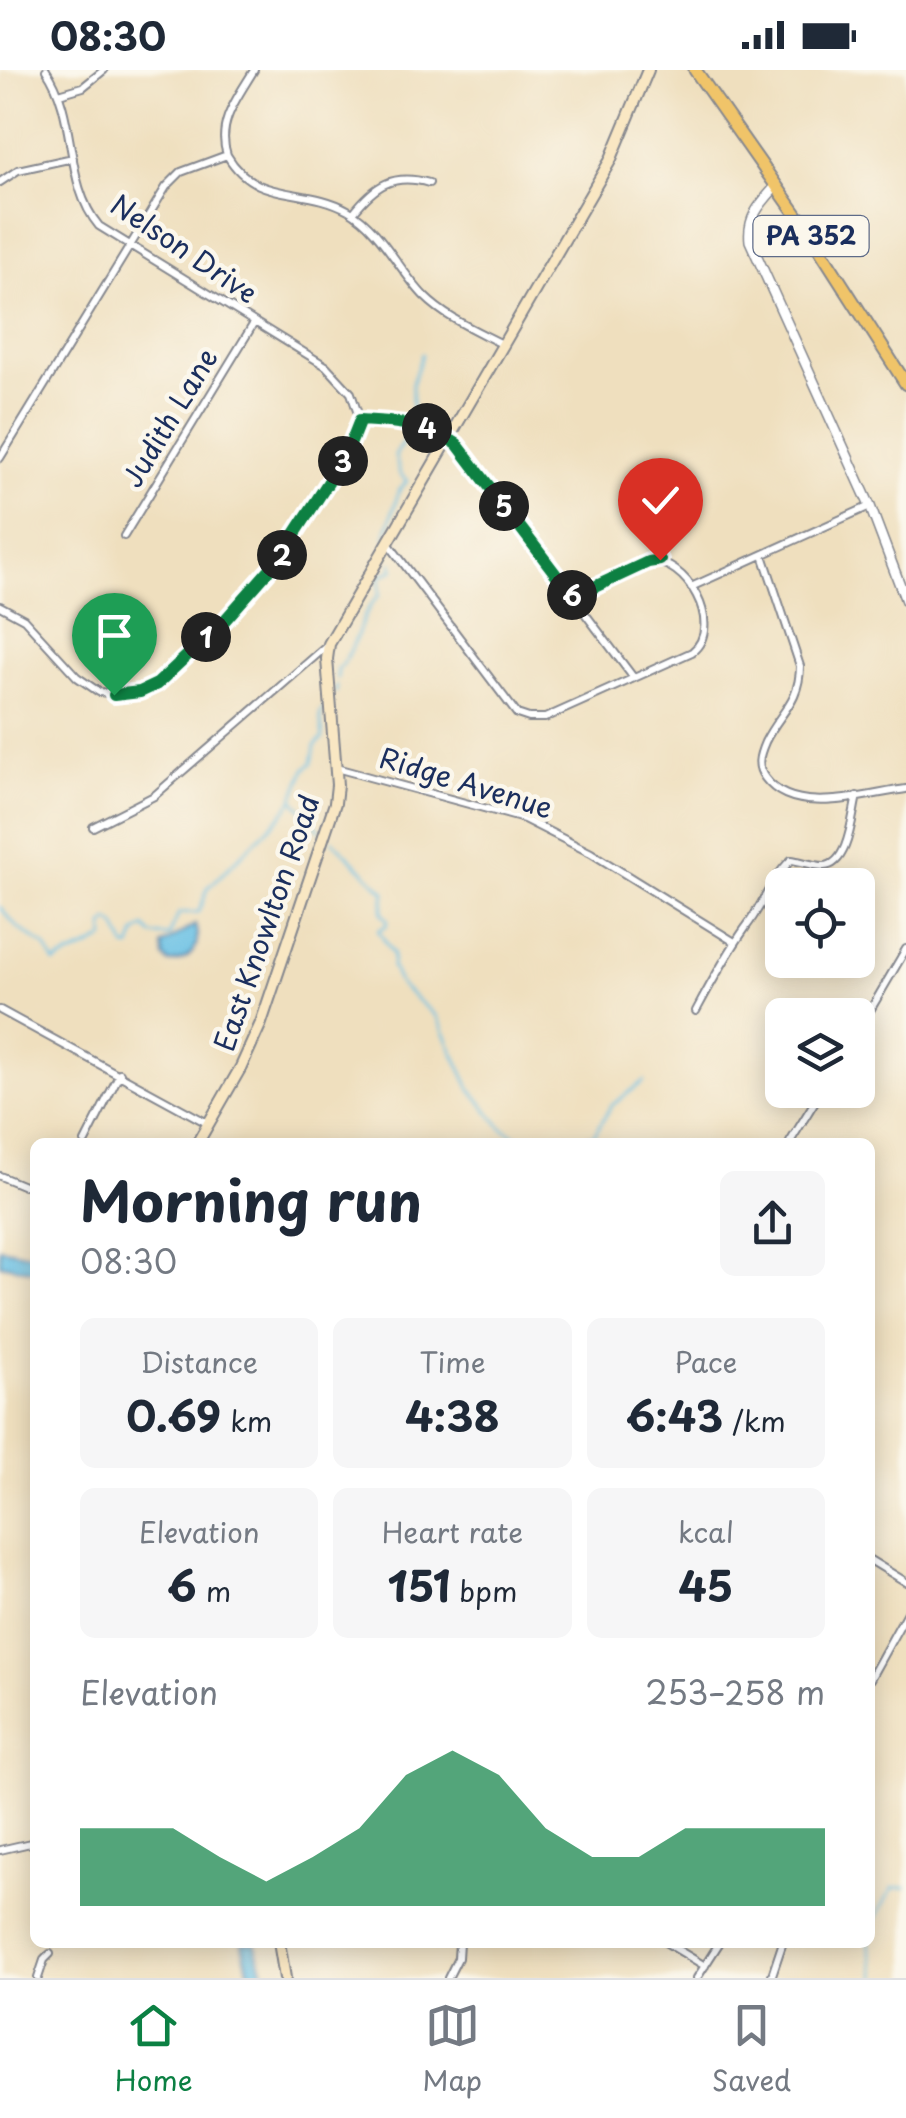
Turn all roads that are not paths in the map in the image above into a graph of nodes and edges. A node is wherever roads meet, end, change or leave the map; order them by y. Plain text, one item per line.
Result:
1 (46, 70) edge
2 (104, 70) edge
3 (254, 70) edge
4 (648, 70) edge
5 (695, 70) edge
6 (60, 94) junction
7 (227, 156) junction
8 (73, 158) junction
9 (0, 182) edge
10 (429, 183) dead end
11 (777, 185) junction
12 (352, 213) junction
13 (130, 244) junction
14 (254, 323) junction
15 (502, 344) junction
16 (906, 384) edge
17 (360, 420) junction
18 (447, 438) junction
19 (0, 458) edge
20 (870, 506) junction
21 (124, 536) dead end
22 (387, 542) junction
23 (763, 555) junction
24 (692, 587) junction
25 (573, 597) junction
26 (906, 601) edge
27 (0, 606) edge
28 (329, 644) junction
29 (633, 678) junction
30 (336, 768) junction
31 (906, 789) edge
32 (857, 796) junction
33 (93, 827) dead end
34 (733, 941) junction
35 (906, 949) edge
36 (875, 1002) edge
37 (0, 1010) edge
38 (696, 1011) dead end
39 (120, 1073) junction
40 (811, 1108) edge
41 (209, 1124) junction
42 (87, 1138) edge
43 (200, 1138) edge
44 (792, 1138) edge
45 (0, 1176) edge
46 (30, 1185) edge
47 (875, 1563) edge
48 (906, 1582) edge
49 (906, 1614) edge
50 (875, 1670) edge
51 (30, 1843) edge
52 (0, 1850) edge
53 (280, 1948) edge
54 (459, 1948) edge
55 (674, 1948) edge
56 (716, 1948) edge
57 (781, 1948) edge
58 (50, 1954) dead end
59 (705, 1966) junction
60 (38, 1978) edge
61 (285, 1978) edge
62 (448, 1978) edge
63 (697, 1978) edge
64 (772, 1978) edge

1 - 6 street, Nelson Drive
2 - 6 street
3 - 7 street
4 - 15 main road
5 - 11 main road, PA 352
6 - 8 street, Nelson Drive
7 - 12 street
7 - 13 street
8 - 9 street
8 - 13 street, Nelson Drive
10 - 12 street
11 - 16 main road, PA 352
11 - 20 street
12 - 15 street
13 - 14 street, Nelson Drive
13 - 19 street
14 - 17 street, Nelson Drive
14 - 21 street, Judith Lane
15 - 18 main road
17 - 18 street
17 - 27 street
18 - 22 main road
18 - 25 street
20 - 23 street
20 - 26 street
22 - 28 main road
22 - 29 street
23 - 24 street
23 - 32 street
24 - 25 street
24 - 29 street
25 - 29 street
28 - 30 main road, East Knowlton Road
28 - 33 street
30 - 34 street, Ridge Avenue
30 - 41 main road, East Knowlton Road
31 - 32 street
32 - 34 street
34 - 38 street
35 - 36 street
37 - 39 street
39 - 41 street
39 - 42 street
40 - 44 street
41 - 43 main road, East Knowlton Road
45 - 46 street
47 - 48 street
49 - 50 street
51 - 52 street
53 - 61 main road
54 - 62 street
55 - 59 street
56 - 59 street
57 - 64 street
58 - 60 street
59 - 63 street

